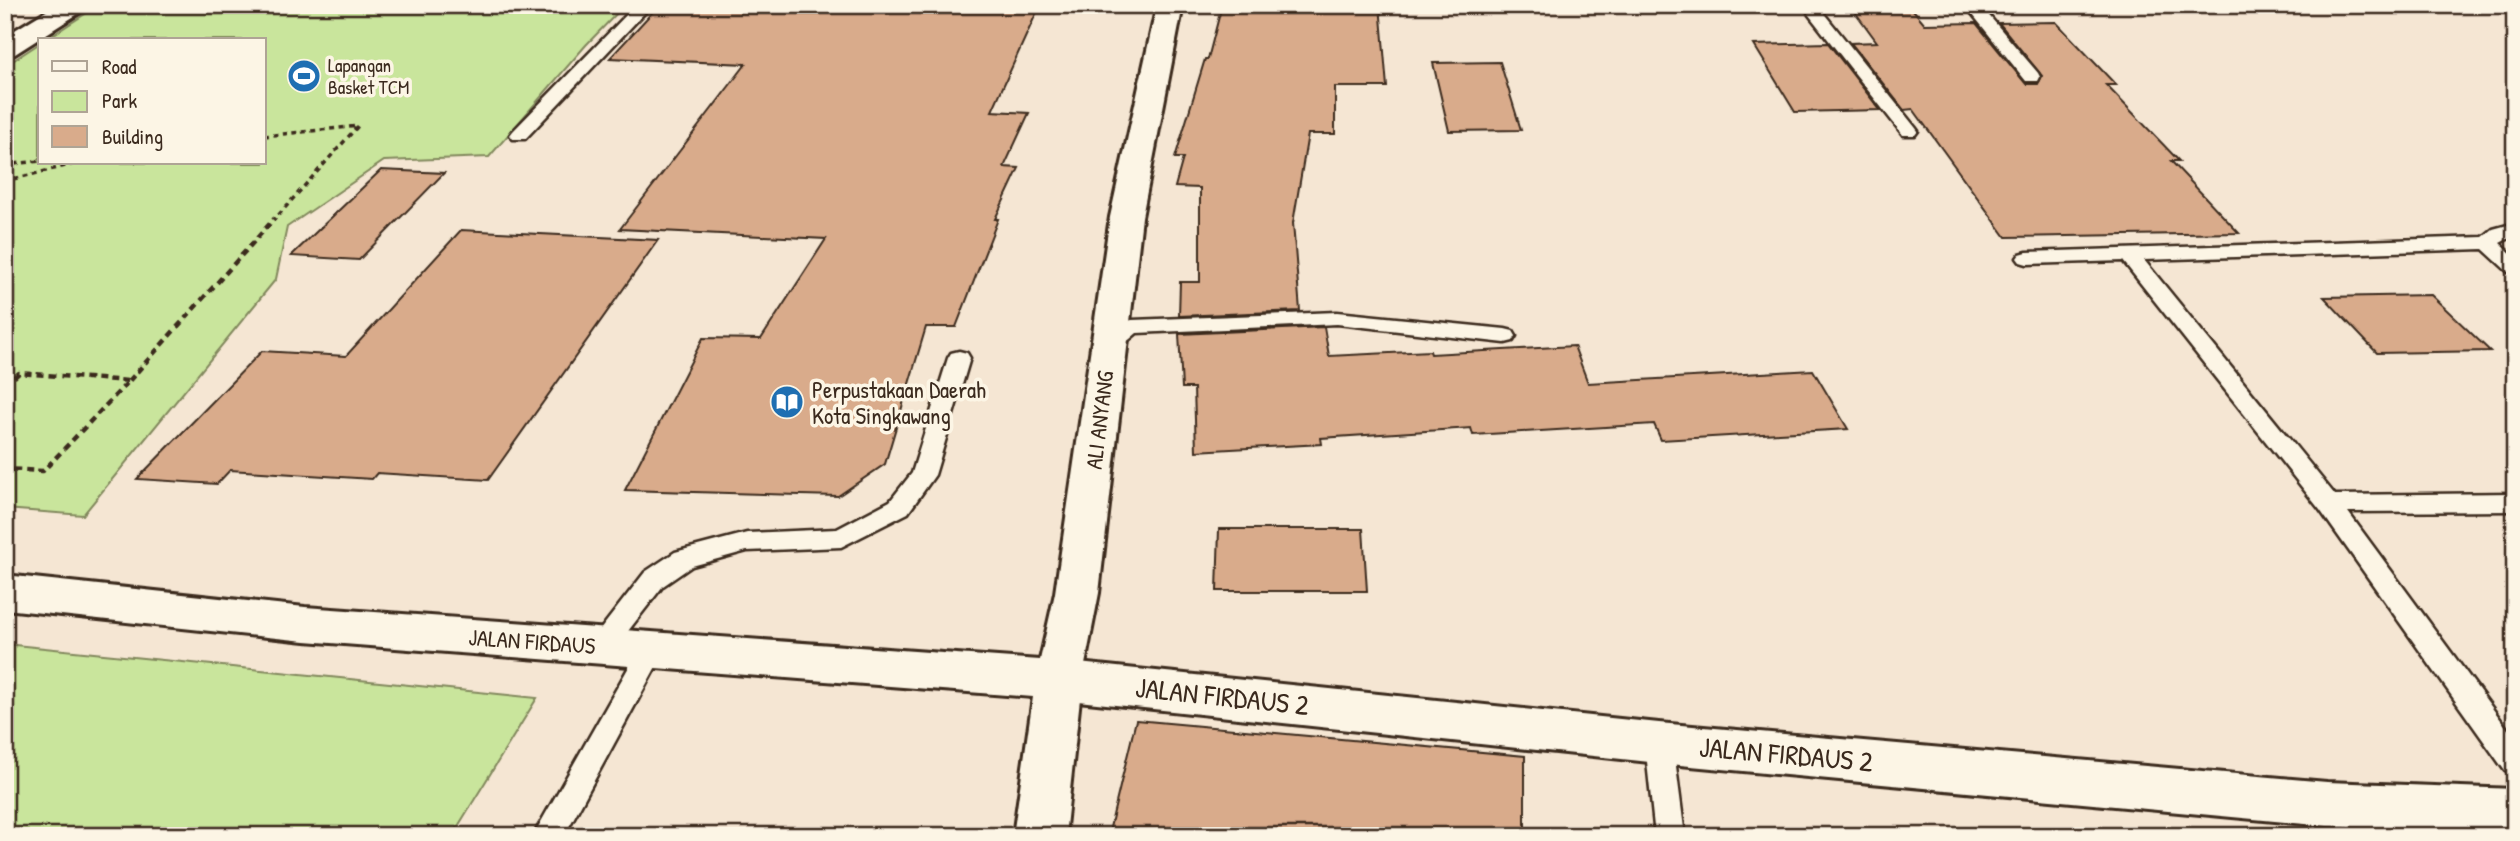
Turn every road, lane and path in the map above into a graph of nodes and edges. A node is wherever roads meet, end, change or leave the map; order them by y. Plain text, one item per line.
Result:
1 (75, 5) edge
2 (645, 5) edge
3 (1170, 5) edge
4 (1813, 5) edge
5 (1972, 5) edge
6 (5, 48) edge
7 (2032, 77) dead end
8 (1909, 131) dead end
9 (519, 135) dead end
10 (266, 136) edge
11 (38, 162) edge
12 (74, 164) edge
13 (5, 165) edge
14 (5, 181) edge
15 (2515, 229) edge
16 (2488, 243) junction
17 (2129, 255) junction
18 (2027, 258) dead end
19 (2515, 268) edge
20 (1505, 336) dead end
21 (1109, 344) junction
22 (959, 359) dead end
23 (129, 381) junction
24 (5, 384) edge
25 (5, 468) edge
26 (2515, 502) edge
27 (2329, 504) junction
28 (5, 592) edge
29 (602, 646) junction
30 (652, 650) junction
31 (1059, 680) junction
32 (1659, 743) junction
33 (2515, 762) edge
34 (2515, 811) edge
35 (548, 836) edge
36 (1039, 836) edge
37 (1670, 836) edge

1 - 6 street
2 - 9 lane
3 - 21 street, ALI ANYANG
4 - 8 lane
5 - 7 lane
10 - 23 path
11 - 13 path
12 - 14 path
15 - 16 lane
16 - 17 lane
16 - 19 lane
17 - 18 lane
17 - 27 lane
20 - 21 lane
21 - 31 street, ALI ANYANG
22 - 29 lane
23 - 24 path
23 - 25 path
26 - 27 lane
27 - 33 lane
28 - 29 street, JALAN FIRDAUS
29 - 30 street, JALAN FIRDAUS
30 - 31 street, JALAN FIRDAUS
30 - 35 lane
31 - 32 street, JALAN FIRDAUS 2
31 - 36 street, ALI ANYANG
32 - 34 street, JALAN FIRDAUS 2
32 - 37 lane

